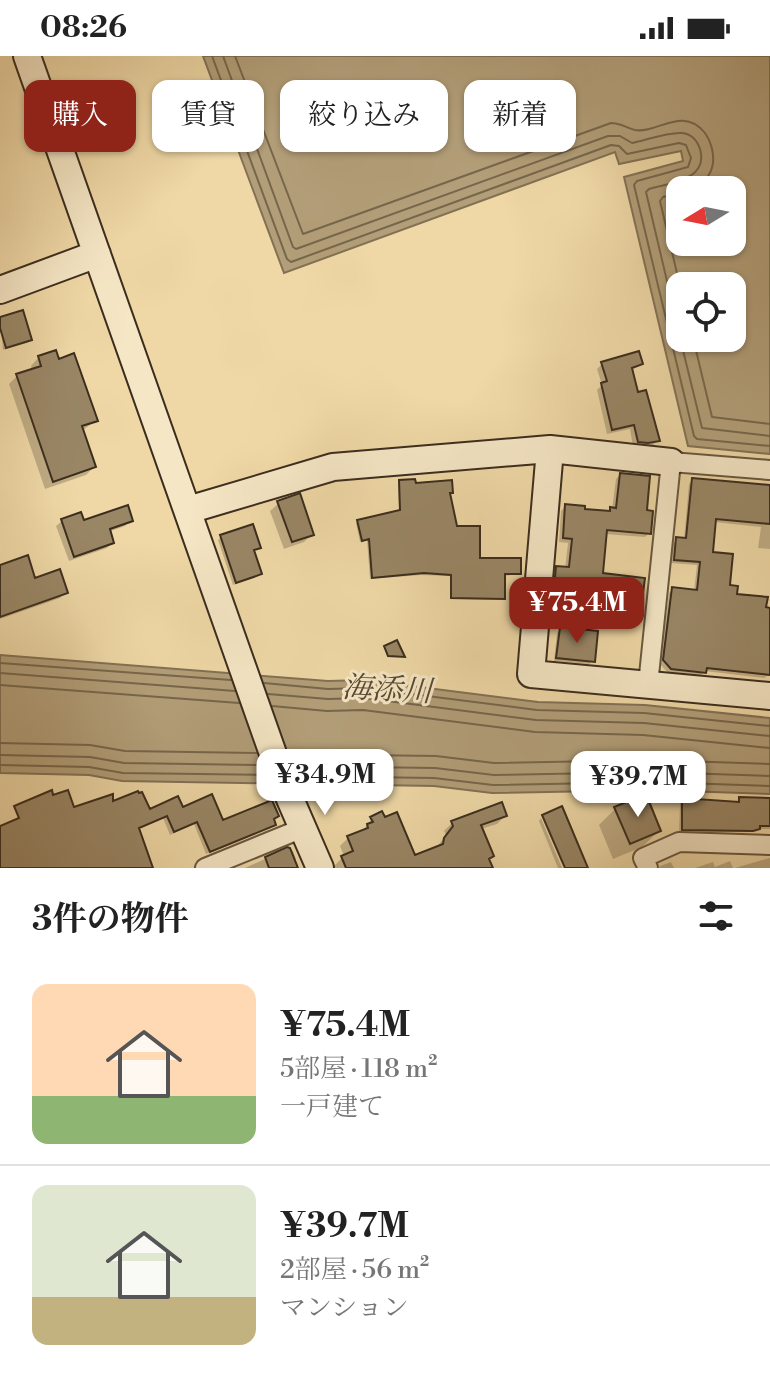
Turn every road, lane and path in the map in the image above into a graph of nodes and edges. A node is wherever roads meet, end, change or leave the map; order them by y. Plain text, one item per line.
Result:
1 (27, 56) edge
2 (97, 254) junction
3 (0, 290) edge
4 (550, 449) junction
5 (671, 462) junction
6 (770, 470) edge
7 (188, 510) junction
8 (648, 685) junction
9 (770, 696) edge
10 (303, 828) junction
11 (770, 845) edge
12 (205, 868) edge
13 (320, 868) edge
14 (648, 868) edge

1 - 2 street
2 - 3 street
2 - 7 street
4 - 5 street
4 - 7 street
4 - 8 street
5 - 6 street
5 - 8 street
7 - 10 street
8 - 9 street
10 - 12 street
10 - 13 street
11 - 14 street

